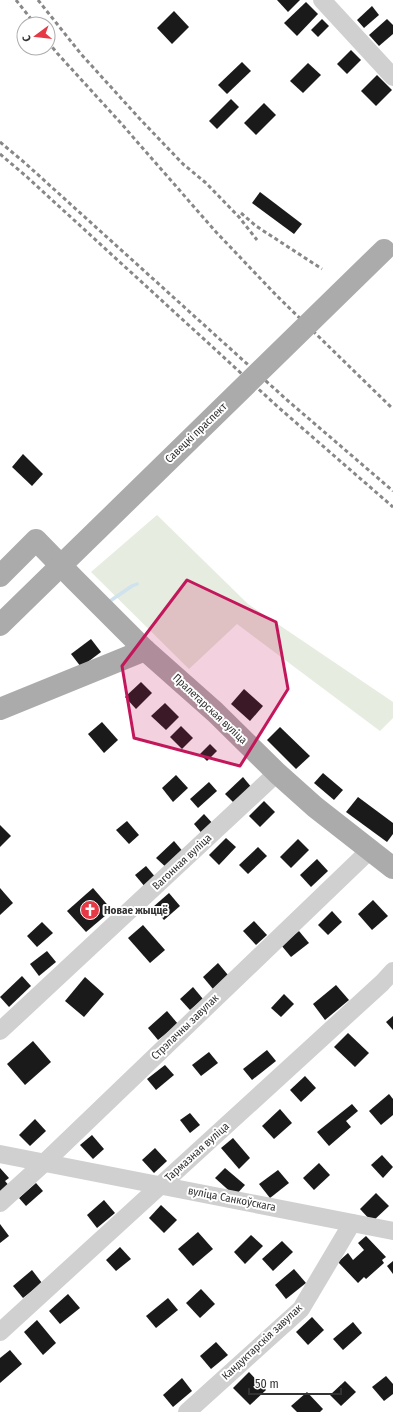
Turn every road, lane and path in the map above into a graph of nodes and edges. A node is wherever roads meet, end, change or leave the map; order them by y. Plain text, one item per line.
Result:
1 (322, 0) edge
2 (393, 77) edge
3 (388, 246) edge
4 (0, 576) edge
5 (0, 626) edge
6 (145, 650) junction
7 (0, 709) edge
8 (277, 773) junction
9 (369, 851) junction
10 (393, 868) edge
11 (393, 971) edge
12 (0, 1031) edge
13 (0, 1154) edge
14 (44, 1163) junction
15 (160, 1185) junction
16 (0, 1203) edge
17 (352, 1223) junction
18 (393, 1231) edge
19 (0, 1332) edge
20 (187, 1412) edge

1 - 2 street
3 - 5 main road, Савецкі праспект, bridge
4 - 6 main road, Пралетарская вуліца
6 - 7 main road
6 - 8 main road, Пралетарская вуліца
8 - 9 main road, Пралетарская вуліца
8 - 12 street, Вагонная вуліца
9 - 10 main road, Пралетарская вуліца
9 - 14 street, Стрэлачны завулак
11 - 15 street, Тармазная вуліца
13 - 14 street, вуліца Санкоўскага
14 - 15 street, вуліца Санкоўскага
14 - 16 street, Стрэлачны завулак
15 - 17 street, вуліца Санкоўскага
15 - 19 street, Тармазная вуліца
17 - 18 street, вуліца Санкоўскага
17 - 20 street, Кандуктарскія завулак

